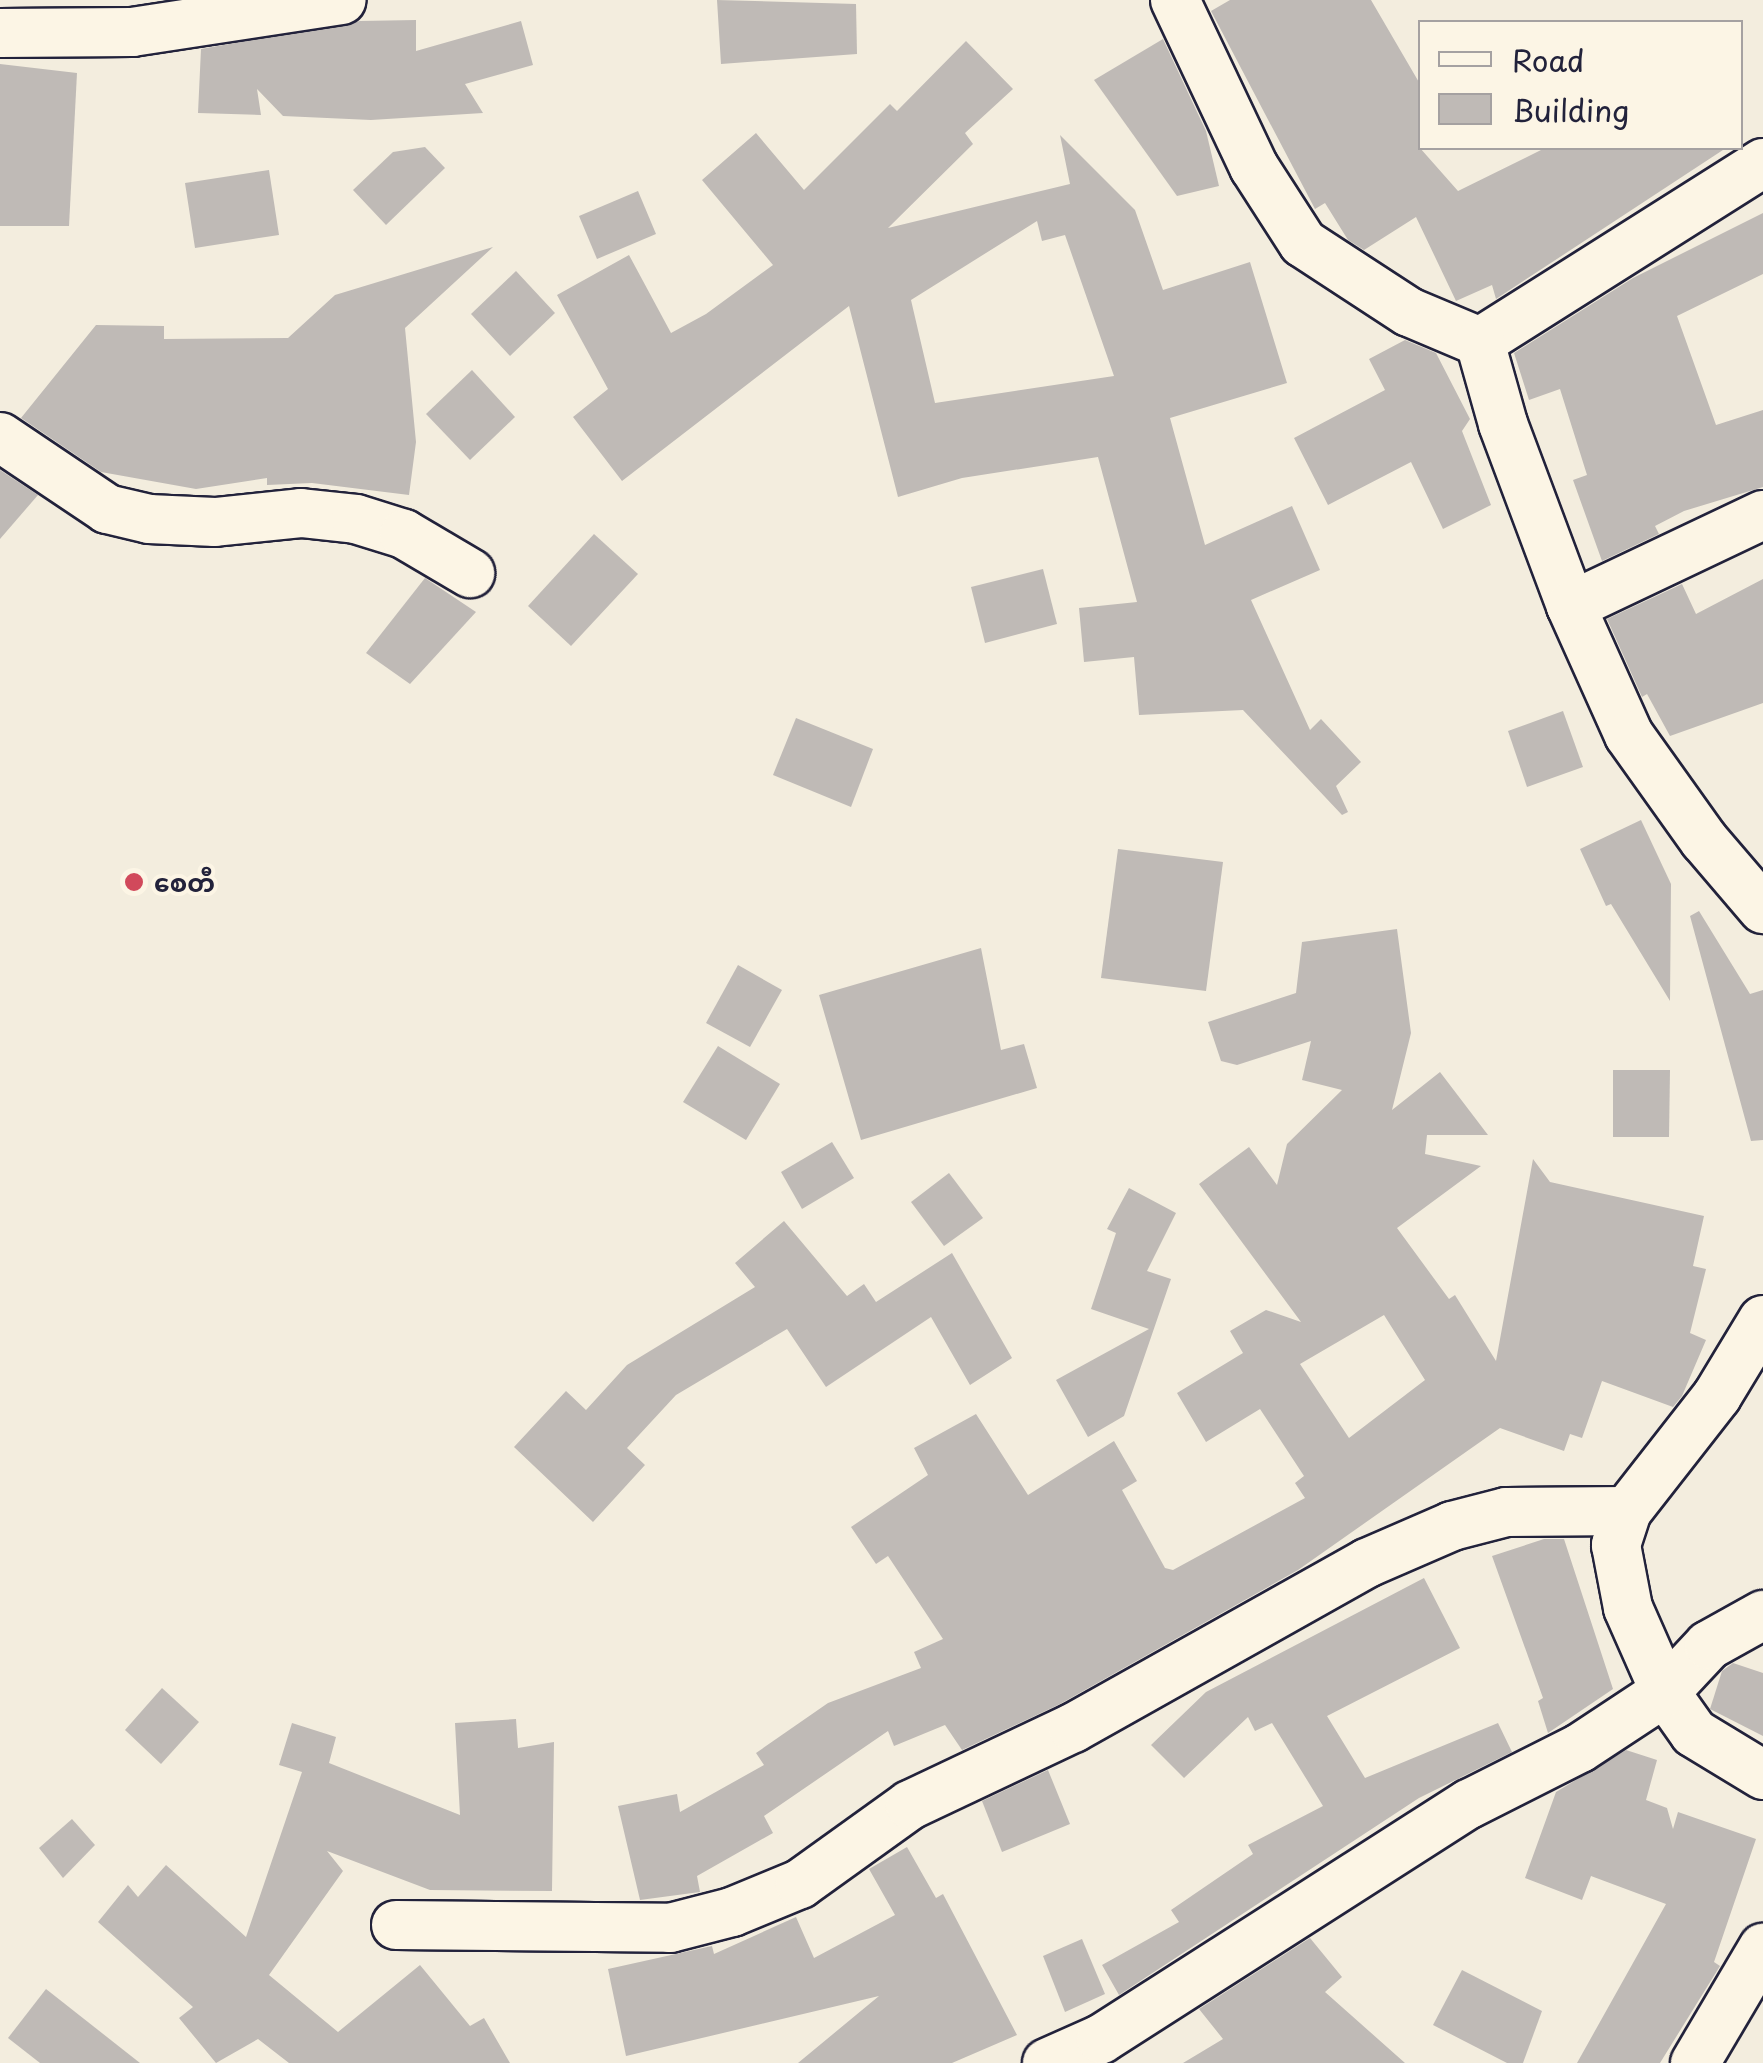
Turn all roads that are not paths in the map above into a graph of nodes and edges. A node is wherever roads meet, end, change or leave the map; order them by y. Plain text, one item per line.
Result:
1 (342, 0) edge
2 (1176, 0) edge
3 (0, 34) edge
4 (1763, 164) edge
5 (1480, 342) junction
6 (0, 437) edge
7 (1763, 515) edge
8 (470, 573) dead end
9 (1570, 606) junction
10 (1763, 909) edge
11 (1763, 1320) edge
12 (1627, 1510) junction
13 (1763, 1615) edge
14 (1666, 1692) junction
15 (1763, 1775) edge
16 (396, 1926) dead end
17 (1763, 1948) edge
18 (1048, 2063) edge
19 (1695, 2063) edge

1 - 3 street
2 - 5 street
4 - 5 street
5 - 9 street
6 - 8 street
7 - 9 street
9 - 10 street
11 - 12 street
12 - 14 street
12 - 16 street
13 - 14 street
14 - 15 street
14 - 18 street
17 - 19 street

